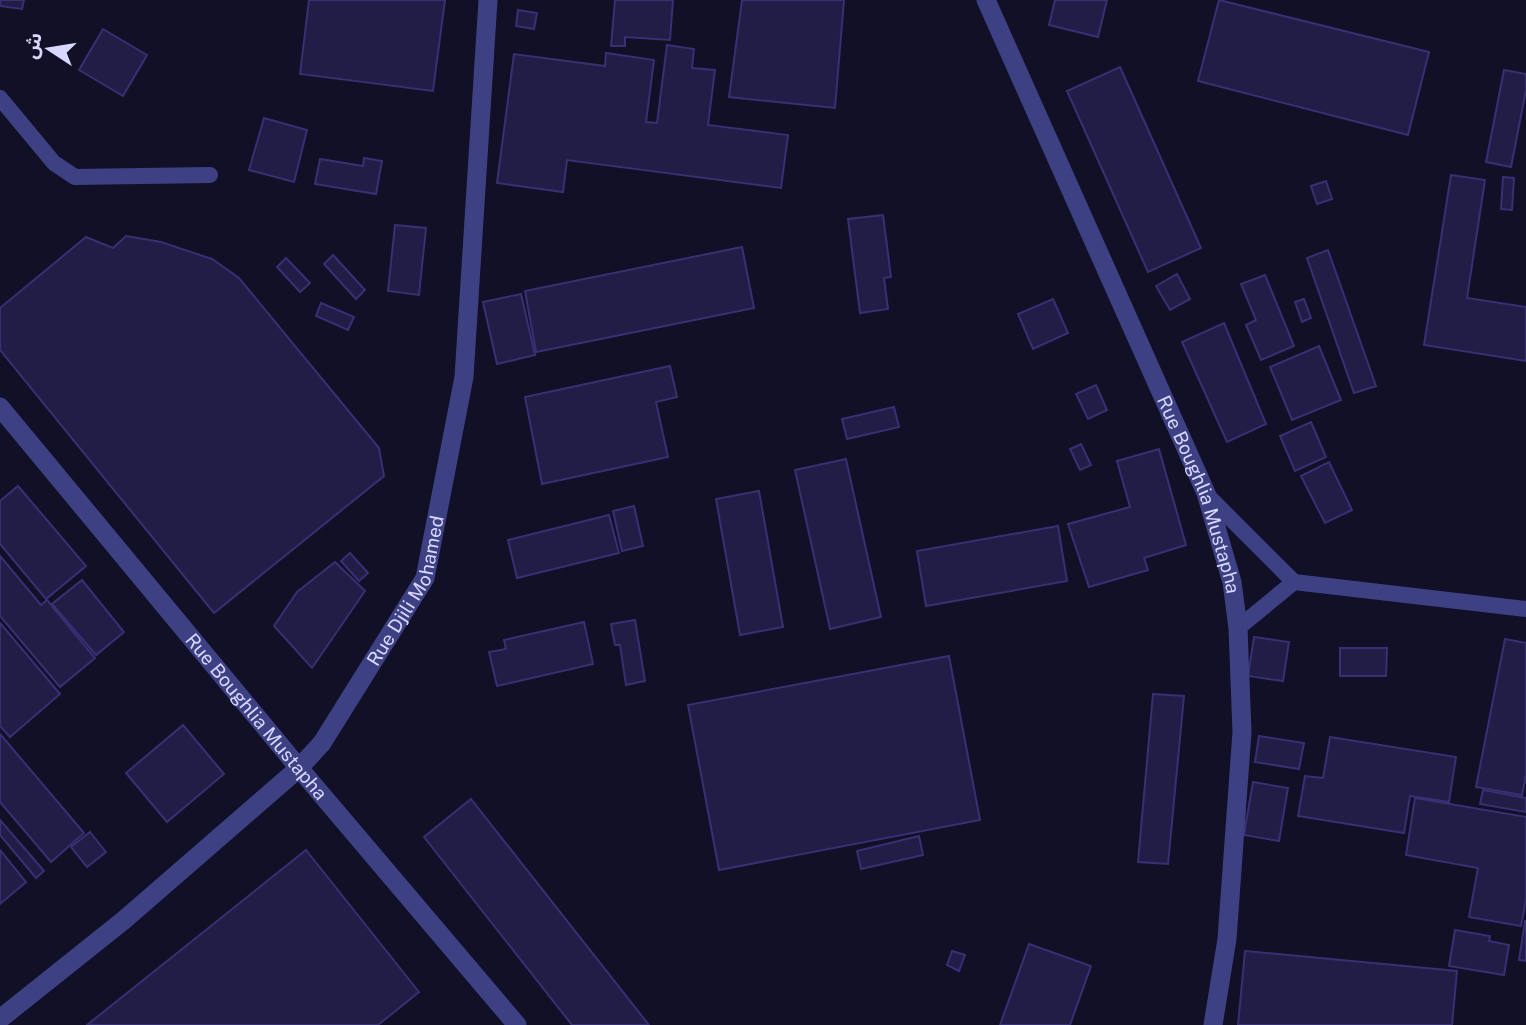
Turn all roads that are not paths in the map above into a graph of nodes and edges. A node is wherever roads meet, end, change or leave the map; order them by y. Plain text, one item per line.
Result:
1 (488, 0) edge
2 (986, 0) edge
3 (0, 98) edge
4 (210, 175) dead end
5 (0, 407) edge
6 (1206, 494) junction
7 (1294, 582) junction
8 (1526, 609) edge
9 (1238, 628) junction
10 (299, 768) junction
11 (0, 1019) edge
12 (517, 1025) edge
13 (1213, 1025) edge

1 - 10 street, Rue Djili Mohamed
2 - 6 street, Rue Boughlia Mustapha
3 - 4 lane
5 - 10 street, Rue Boughlia Mustapha
6 - 7 lane
6 - 9 street, Rue Boughlia Mustapha
7 - 8 lane
7 - 9 lane
9 - 13 street, Rue Boughlia Mustapha
10 - 11 street, Rue Djili Mohamed
10 - 12 street, Rue Boughlia Mustapha

